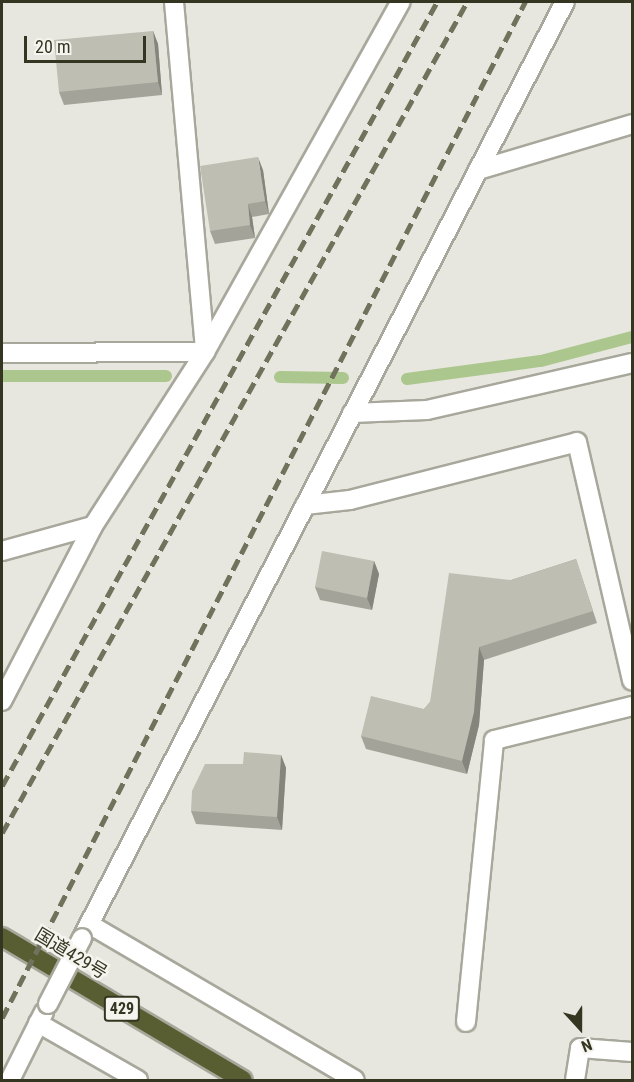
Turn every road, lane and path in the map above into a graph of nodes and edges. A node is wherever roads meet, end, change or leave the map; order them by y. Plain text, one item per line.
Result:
1 (174, 2) edge
2 (401, 2) edge
3 (565, 2) edge
4 (633, 124) edge
5 (478, 170) junction
6 (205, 352) junction
7 (2, 353) edge
8 (633, 363) edge
9 (352, 413) junction
10 (305, 505) junction
11 (93, 526) junction
12 (2, 551) edge
13 (627, 618) edge
14 (633, 681) edge
15 (2, 701) edge
16 (633, 706) edge
17 (85, 931) junction
18 (2, 937) edge
19 (466, 1022) dead end
20 (38, 1023) junction
21 (633, 1052) edge
22 (10, 1080) edge
23 (138, 1080) edge
24 (243, 1080) edge
25 (355, 1080) edge
26 (575, 1080) edge

1 - 6 street
2 - 6 street
3 - 5 street
4 - 5 street
5 - 9 street
6 - 7 street
6 - 11 street
8 - 9 street
9 - 10 street
10 - 13 street
10 - 17 street
11 - 12 street
11 - 15 street
13 - 14 street
16 - 19 street
17 - 20 street, bridge
17 - 25 street
18 - 24 highway, 国道429号 / 429
20 - 22 street
20 - 23 street
21 - 26 street

